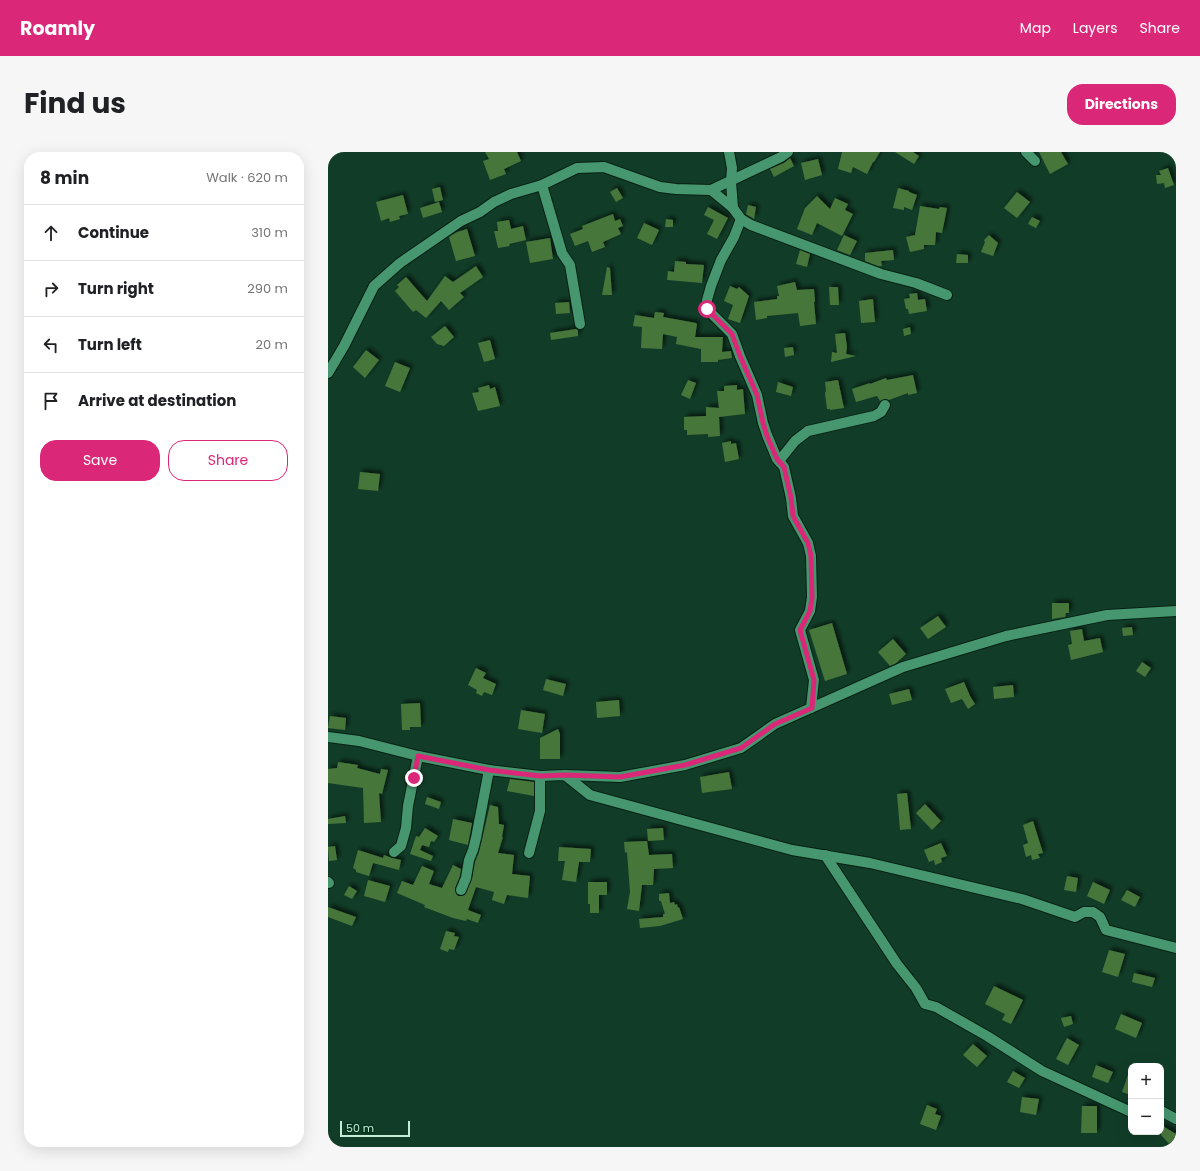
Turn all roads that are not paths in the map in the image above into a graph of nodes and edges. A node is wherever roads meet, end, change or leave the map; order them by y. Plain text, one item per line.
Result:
1 (729, 152) edge
2 (788, 152) edge
3 (1026, 152) edge
4 (1035, 161) dead end
5 (731, 182) junction
6 (542, 185) junction
7 (712, 190) junction
8 (733, 208) junction
9 (741, 219) junction
10 (947, 295) dead end
11 (580, 324) dead end
12 (328, 373) edge
13 (885, 405) dead end
14 (779, 461) junction
15 (1176, 611) edge
16 (812, 708) junction
17 (328, 737) edge
18 (418, 756) junction
19 (489, 770) junction
20 (565, 775) junction
21 (540, 776) junction
22 (394, 852) dead end
23 (529, 853) dead end
24 (825, 856) junction
25 (461, 890) dead end
26 (1176, 948) edge
27 (1128, 1111) edge
28 (1164, 1113) edge
29 (1176, 1119) edge

1 - 5 street
2 - 5 street
3 - 4 street
5 - 7 street
5 - 8 street
6 - 7 street
6 - 11 street
6 - 12 street
7 - 8 street
8 - 9 street
9 - 10 street
9 - 14 street
13 - 14 street
14 - 16 street
15 - 16 street
16 - 20 street
17 - 18 street
18 - 19 street
18 - 22 street
19 - 21 street
19 - 25 street
20 - 21 street
20 - 24 street
21 - 23 street
24 - 26 street
24 - 27 street
28 - 29 street

